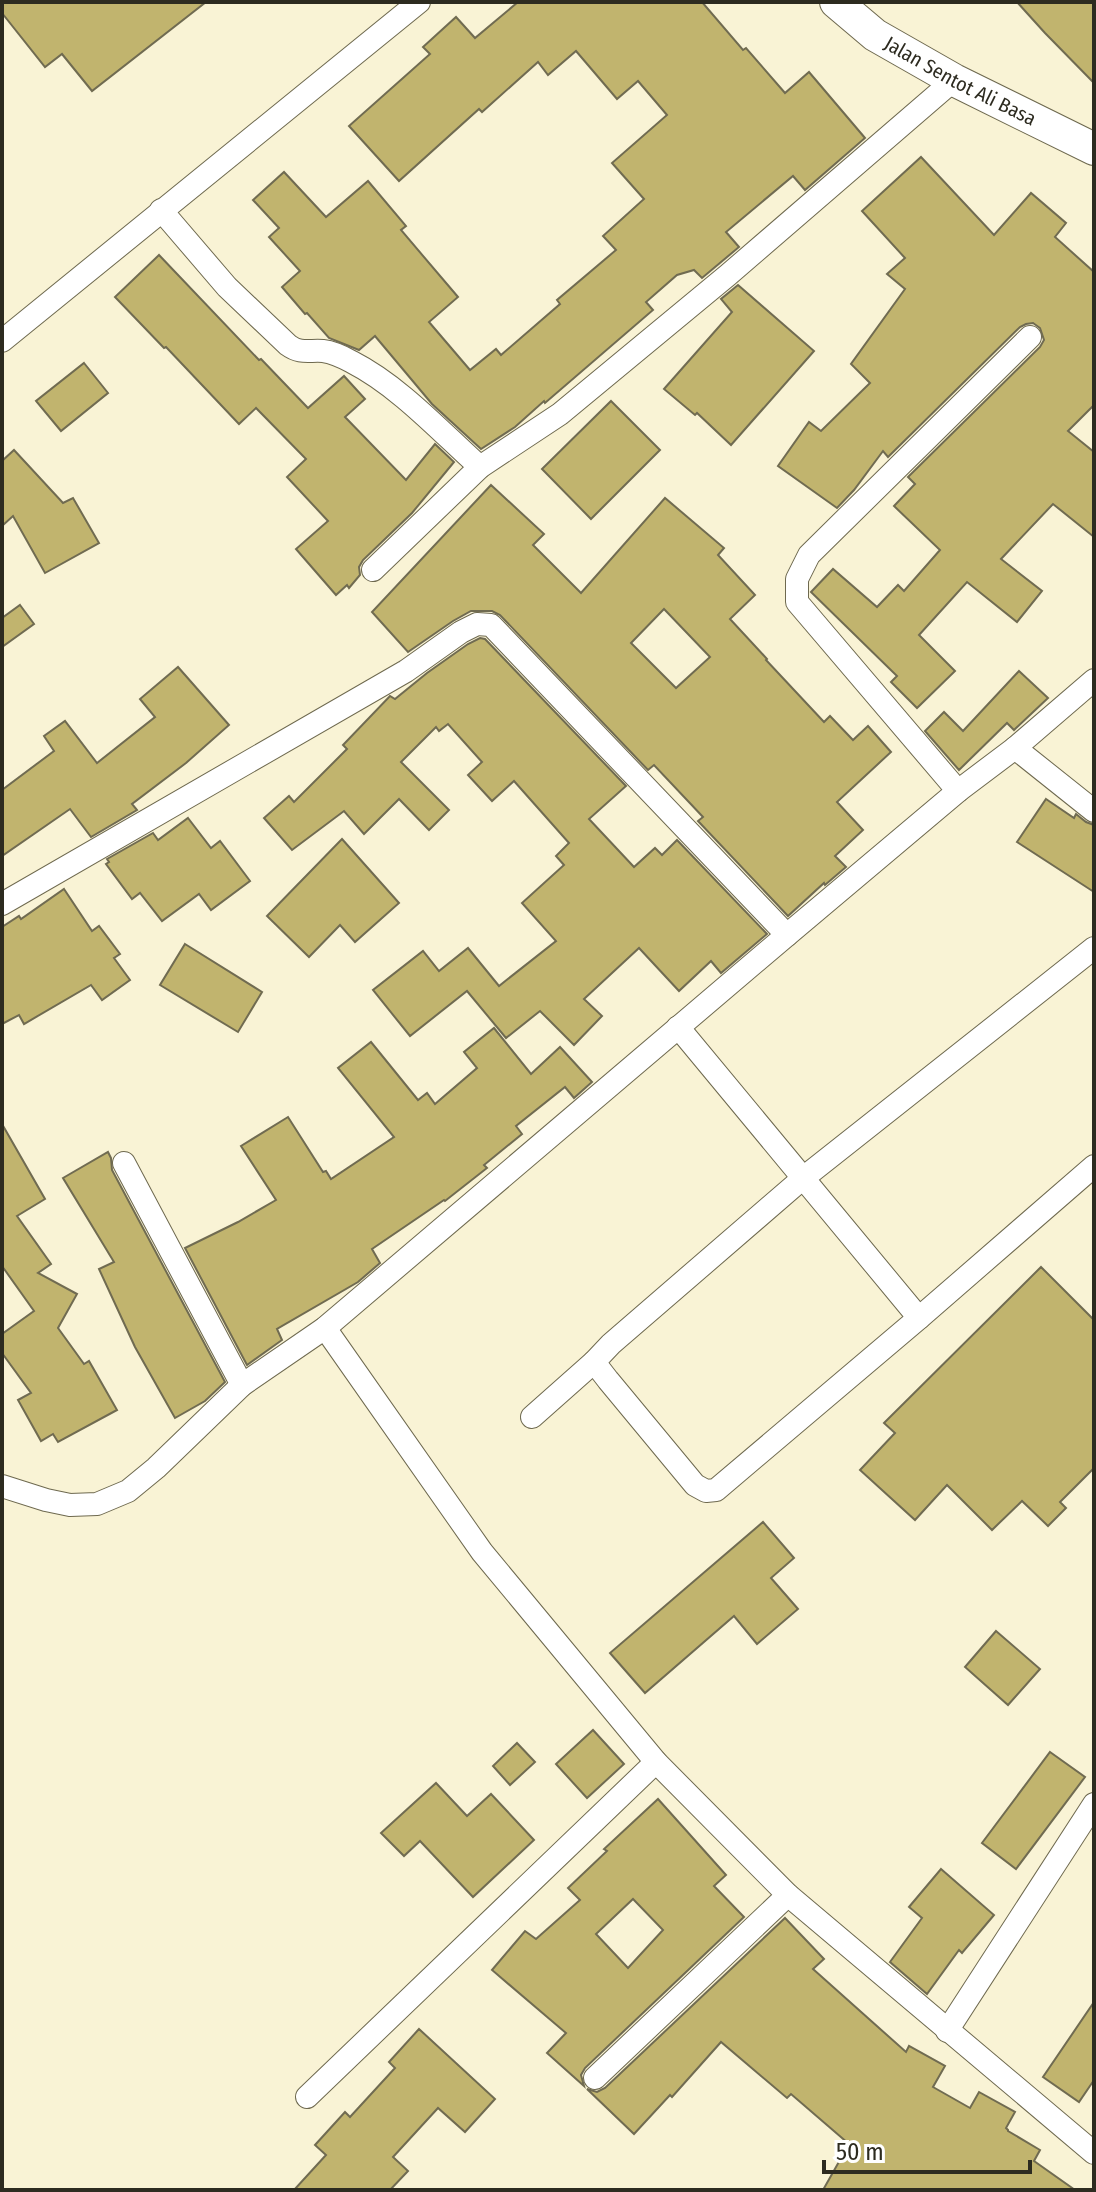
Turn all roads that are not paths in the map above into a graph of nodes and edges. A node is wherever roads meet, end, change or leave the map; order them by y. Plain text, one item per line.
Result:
1 (419, 2) edge
2 (836, 2) edge
3 (954, 80) junction
4 (1091, 144) edge
5 (161, 210) junction
6 (1030, 337) dead end
7 (2, 341) edge
8 (480, 467) junction
9 (373, 570) dead end
10 (1094, 680) edge
11 (1015, 748) junction
12 (958, 791) junction
13 (1094, 811) edge
14 (2, 904) edge
15 (787, 935) junction
16 (1094, 948) edge
17 (678, 1027) junction
18 (124, 1163) dead end
19 (1094, 1166) edge
20 (802, 1179) junction
21 (919, 1318) junction
22 (325, 1328) junction
23 (594, 1362) junction
24 (242, 1385) junction
25 (532, 1417) dead end
26 (2, 1486) edge
27 (656, 1762) junction
28 (1094, 1804) edge
29 (788, 1895) junction
30 (947, 2031) junction
31 (595, 2078) dead end
32 (307, 2097) dead end
33 (1094, 2153) edge

1 - 5 street
2 - 3 main road, Jalan Sentot Ali Basa
3 - 4 main road, Jalan Sentot Ali Basa
3 - 8 street
5 - 7 street
5 - 8 street
6 - 12 street
8 - 9 street
10 - 11 street
11 - 12 street
11 - 13 street
12 - 15 street
14 - 15 street
15 - 17 street
16 - 20 street
17 - 20 street
17 - 22 street
18 - 24 street
19 - 21 street
20 - 21 street
20 - 23 street
21 - 23 street
22 - 24 street
22 - 27 street
23 - 25 street
24 - 26 street
27 - 29 street
27 - 32 street
28 - 30 street
29 - 30 street
29 - 31 street
30 - 33 street

